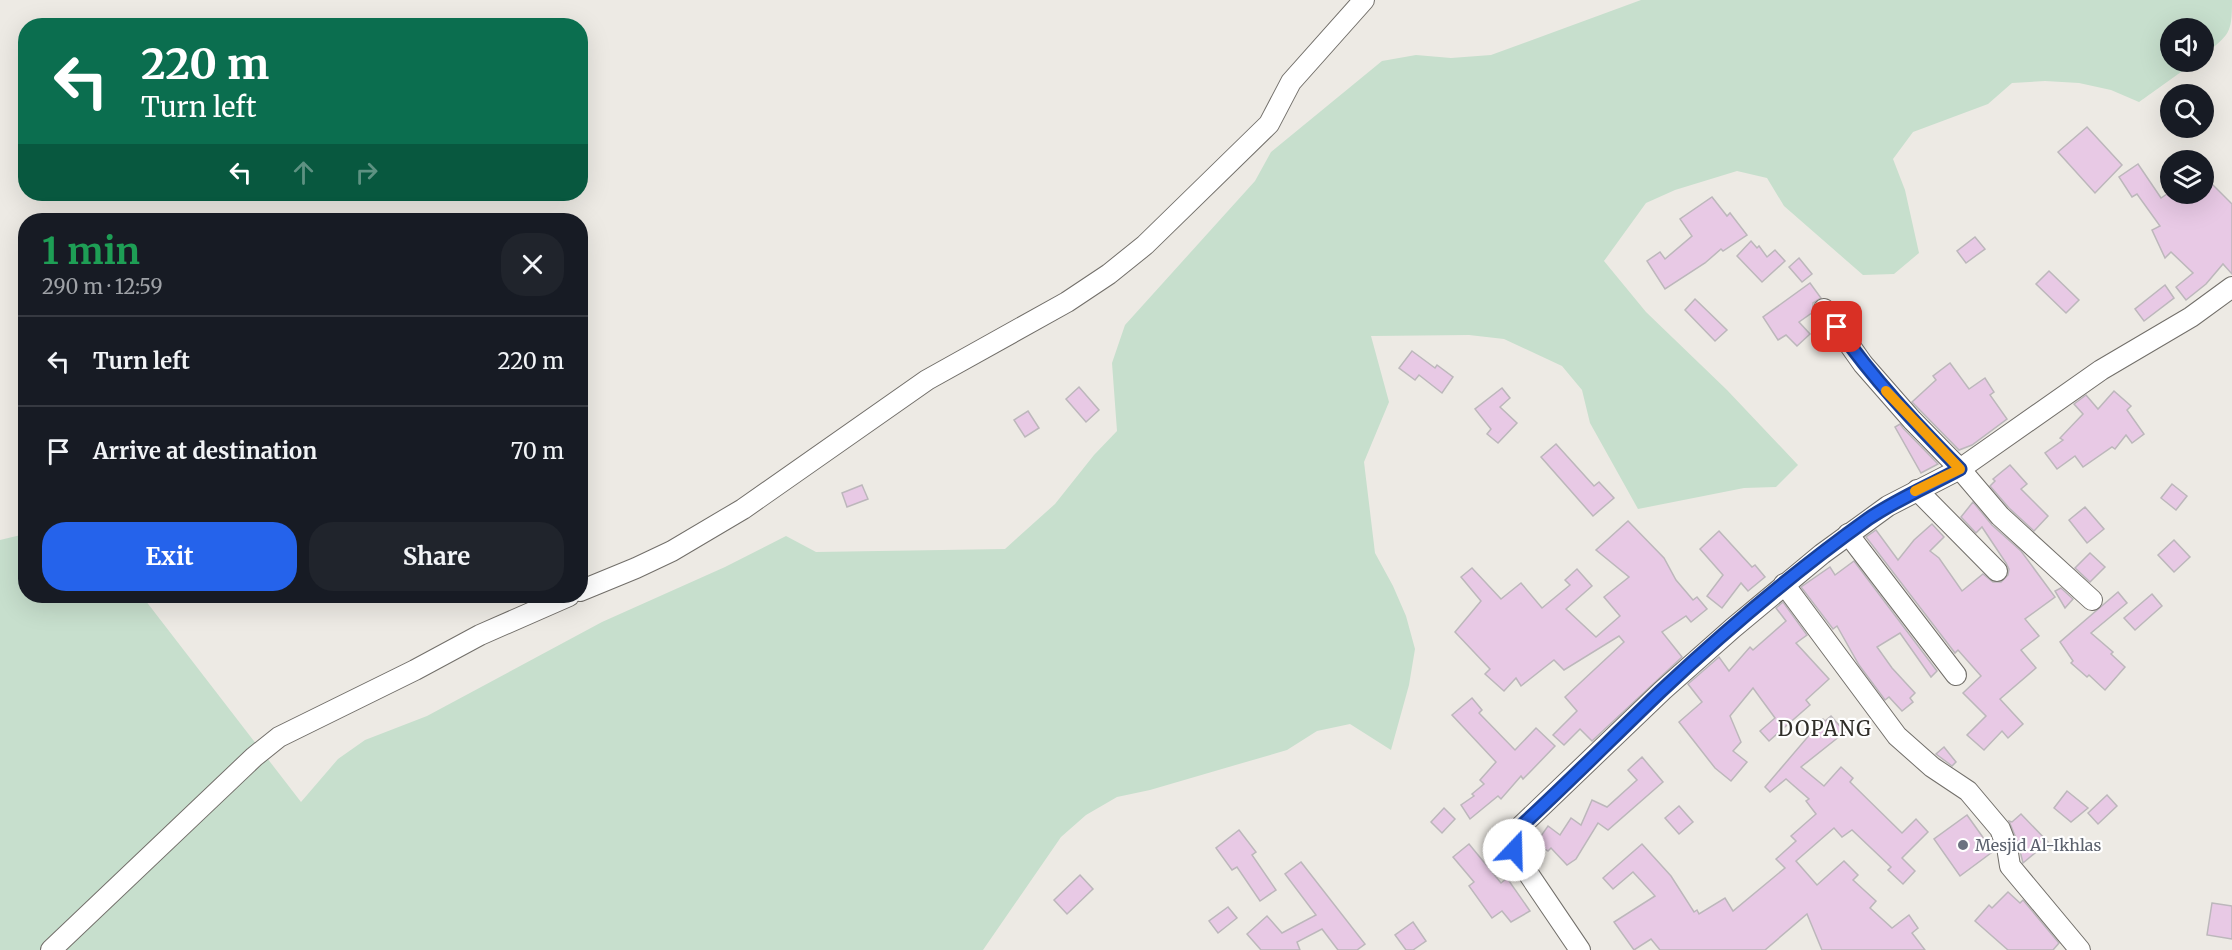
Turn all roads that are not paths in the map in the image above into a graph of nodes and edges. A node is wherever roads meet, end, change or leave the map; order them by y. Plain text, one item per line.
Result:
1 (1364, 0) edge
2 (2232, 287) edge
3 (1824, 309) dead end
4 (1960, 469) junction
5 (1917, 490) junction
6 (1848, 534) junction
7 (1997, 571) dead end
8 (1784, 584) junction
9 (588, 588) edge
10 (2092, 600) dead end
11 (553, 603) edge
12 (1956, 675) dead end
13 (51, 950) edge
14 (1580, 950) edge
15 (2080, 950) edge

1 - 9 street
2 - 4 street
3 - 4 street
4 - 5 street
4 - 10 street
5 - 6 street
5 - 7 street
6 - 8 street
6 - 12 street
8 - 14 street
8 - 15 street
11 - 13 street

